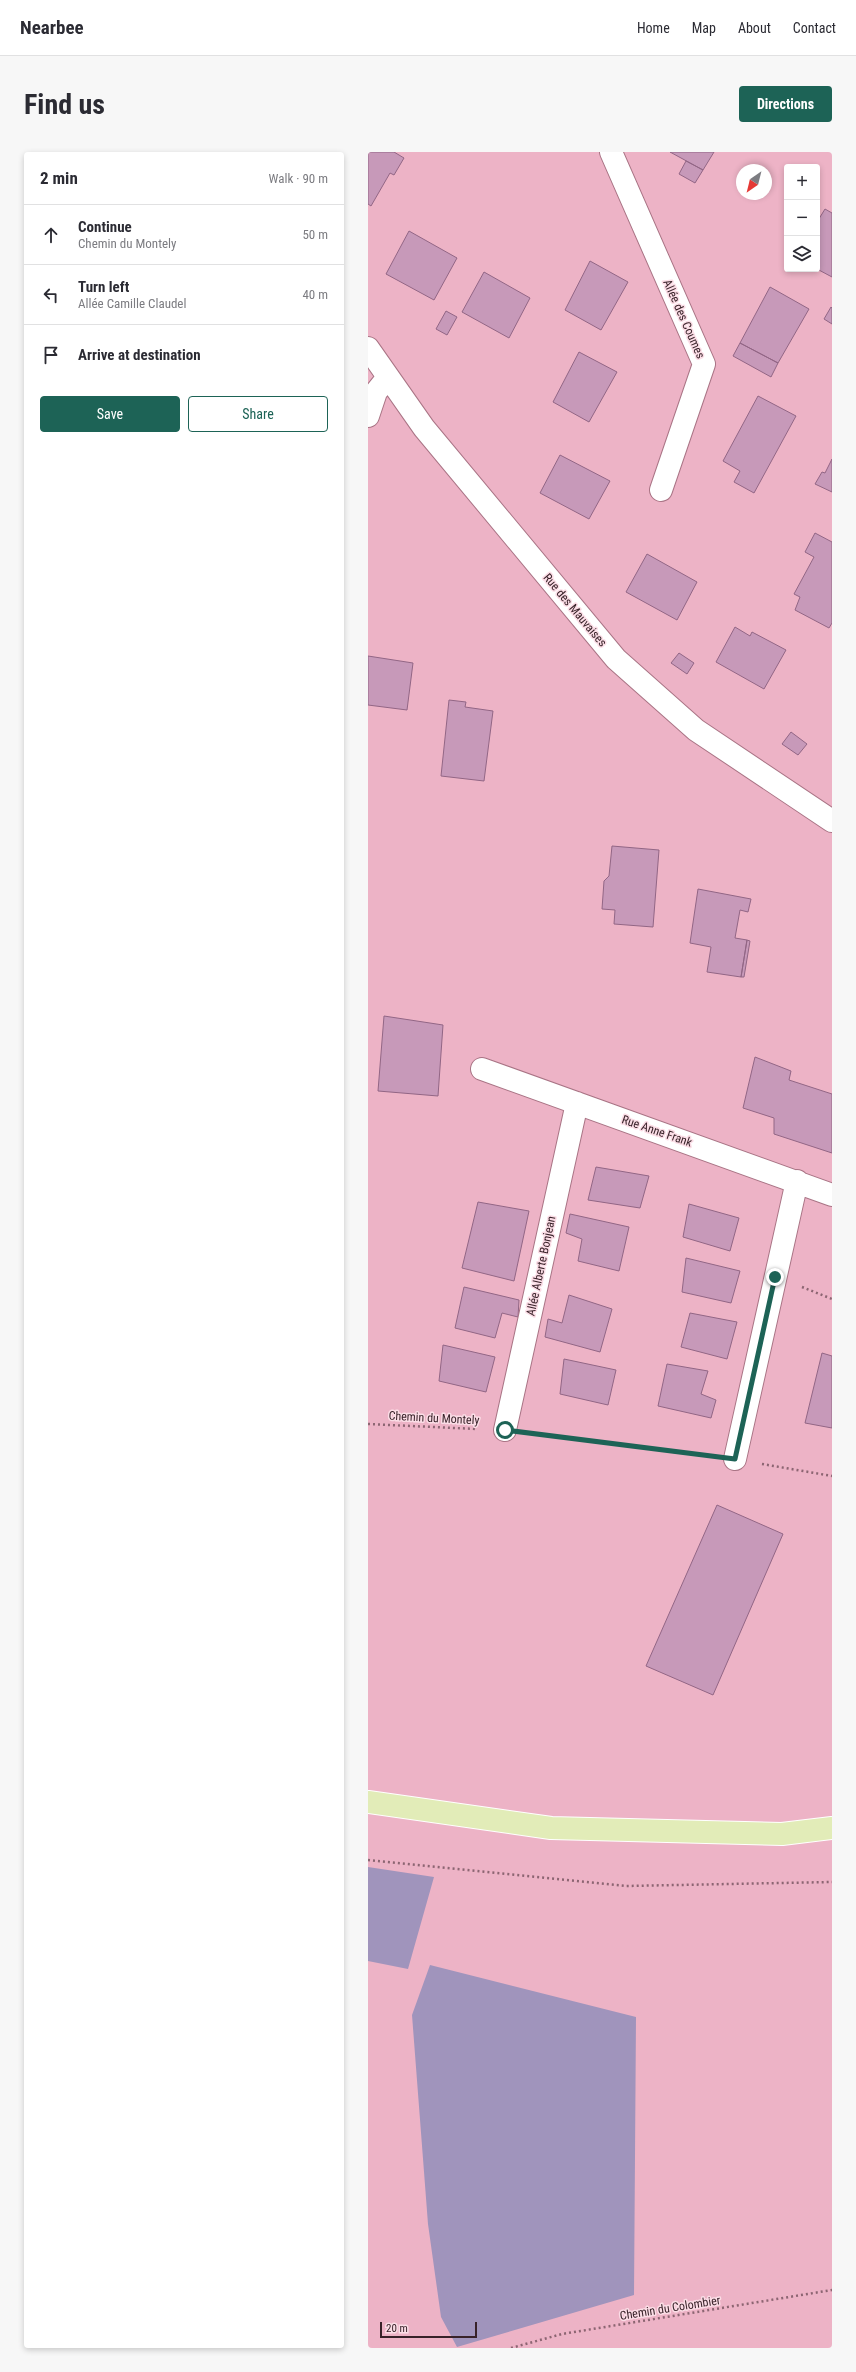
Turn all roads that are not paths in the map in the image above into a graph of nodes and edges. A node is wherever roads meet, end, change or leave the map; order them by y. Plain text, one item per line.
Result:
1 (611, 152) edge
2 (368, 348) edge
3 (388, 377) junction
4 (368, 416) edge
5 (661, 490) dead end
6 (832, 821) edge
7 (482, 1069) dead end
8 (577, 1103) junction
9 (797, 1181) junction
10 (832, 1195) edge
11 (505, 1430) road end
12 (735, 1459) road end
13 (368, 1802) edge
14 (832, 1828) edge

1 - 5 street, Allée des Coumes
2 - 3 street, Rue des Mauvaises
3 - 4 street
3 - 6 street, Rue des Mauvaises
7 - 8 street, Rue Anne Frank
8 - 9 street, Rue Anne Frank
8 - 11 street, Allée Alberte Bonjean
9 - 10 street, Rue Anne Frank
9 - 12 street
13 - 14 main road

